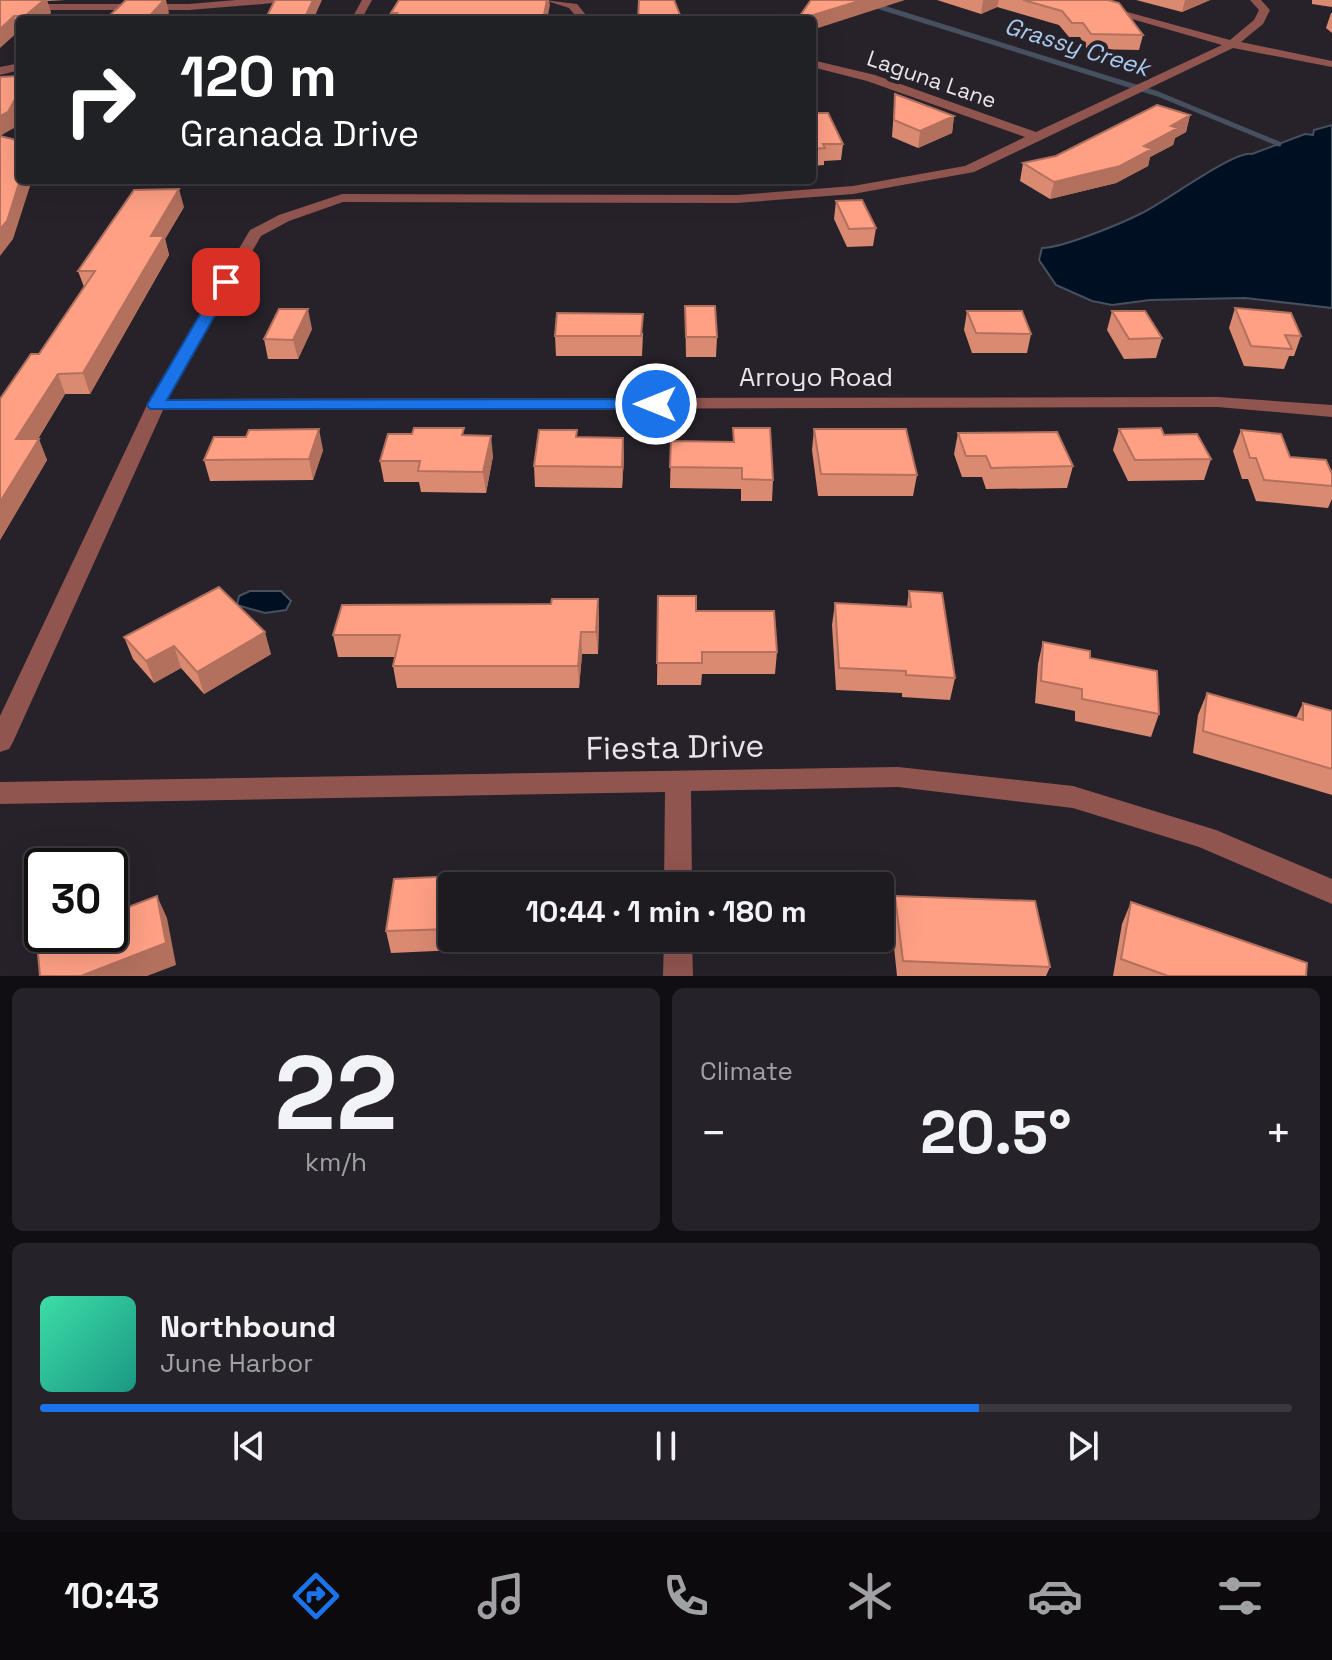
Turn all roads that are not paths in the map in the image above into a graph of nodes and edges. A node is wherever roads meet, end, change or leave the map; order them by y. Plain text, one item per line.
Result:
1 (274, 0) edge
2 (549, 0) edge
3 (1071, 0) edge
4 (1255, 0) edge
5 (0, 7) edge
6 (98, 7) junction
7 (88, 16) edge
8 (582, 16) edge
9 (1232, 44) junction
10 (816, 64) edge
11 (1332, 64) edge
12 (1037, 137) junction
13 (156, 405) junction
14 (1332, 411) edge
15 (0, 742) edge
16 (678, 781) junction
17 (0, 793) edge
18 (678, 872) edge
19 (1332, 892) edge
20 (678, 952) edge
21 (678, 976) edge

1 - 6 street
2 - 8 street
3 - 9 street
4 - 9 street
5 - 6 street
6 - 7 street
9 - 11 street
9 - 12 street
10 - 12 street, Laguna Lane
12 - 13 street
13 - 14 street, Arroyo Road
13 - 15 street
16 - 17 street, Fiesta Drive
16 - 18 street
16 - 19 street, Fiesta Drive
20 - 21 street

